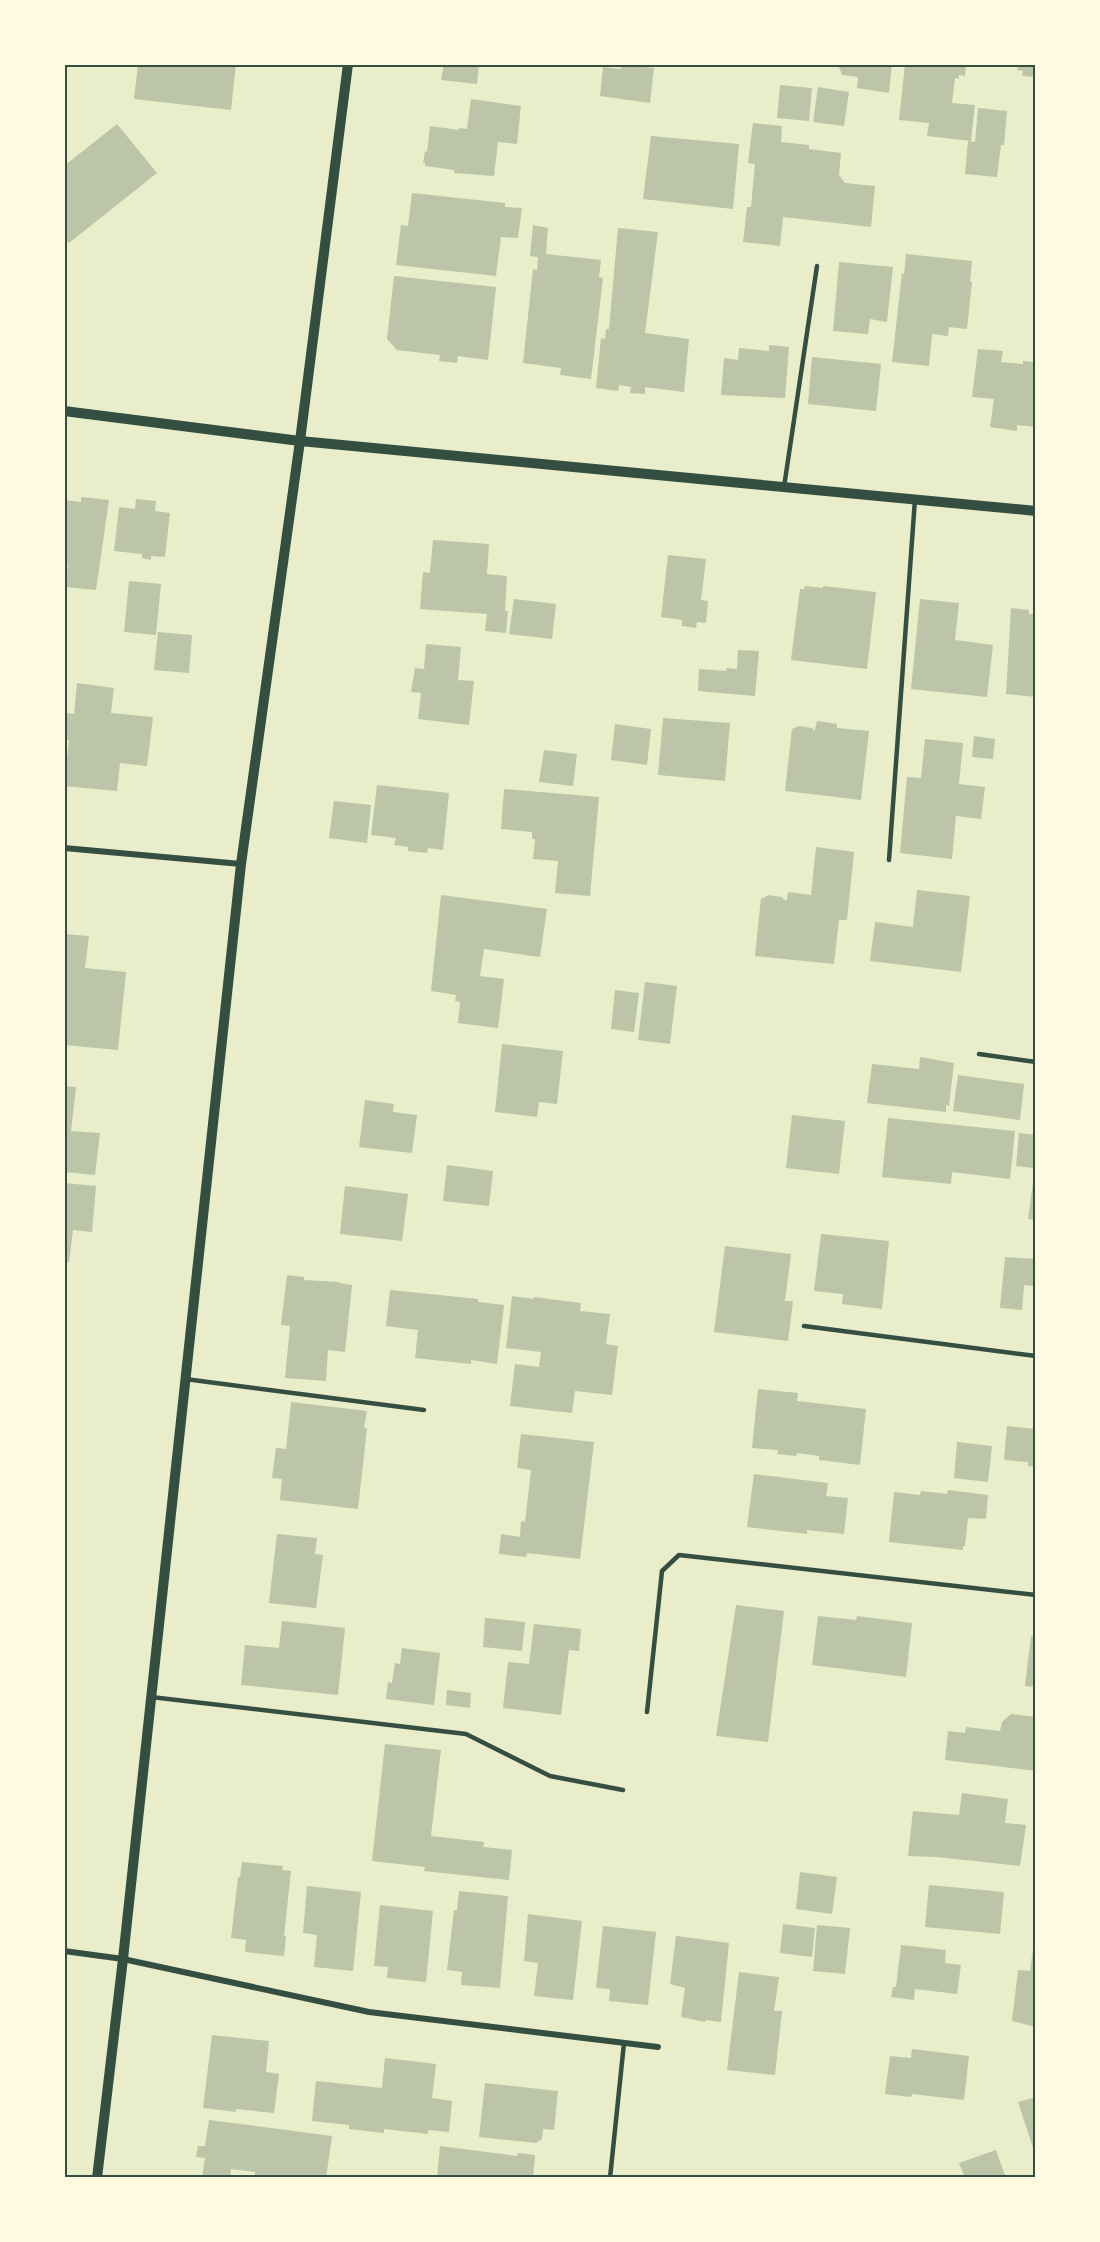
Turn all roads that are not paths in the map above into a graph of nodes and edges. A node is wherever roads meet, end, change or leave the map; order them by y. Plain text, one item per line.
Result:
1 (348, 64) edge
2 (816, 266) dead end
3 (64, 411) edge
4 (300, 441) junction
5 (784, 487) junction
6 (915, 499) junction
7 (1035, 510) edge
8 (64, 848) edge
9 (889, 860) dead end
10 (241, 864) junction
11 (979, 1054) dead end
12 (1035, 1062) edge
13 (804, 1326) dead end
14 (1035, 1356) edge
15 (185, 1379) junction
16 (424, 1410) dead end
17 (1035, 1595) edge
18 (151, 1697) junction
19 (647, 1712) dead end
20 (623, 1790) dead end
21 (64, 1951) edge
22 (123, 1959) junction
23 (624, 2043) junction
24 (658, 2047) dead end
25 (97, 2178) edge
26 (610, 2178) edge

1 - 4 street
2 - 5 lane
3 - 4 street
4 - 5 street
4 - 10 street
5 - 6 street
6 - 7 street
6 - 9 lane
8 - 10 street
10 - 15 street
11 - 12 lane
13 - 14 lane
15 - 16 lane
15 - 18 street
17 - 19 lane
18 - 20 lane
18 - 22 street
21 - 22 street
22 - 23 street
22 - 25 street
23 - 24 street
23 - 26 lane

